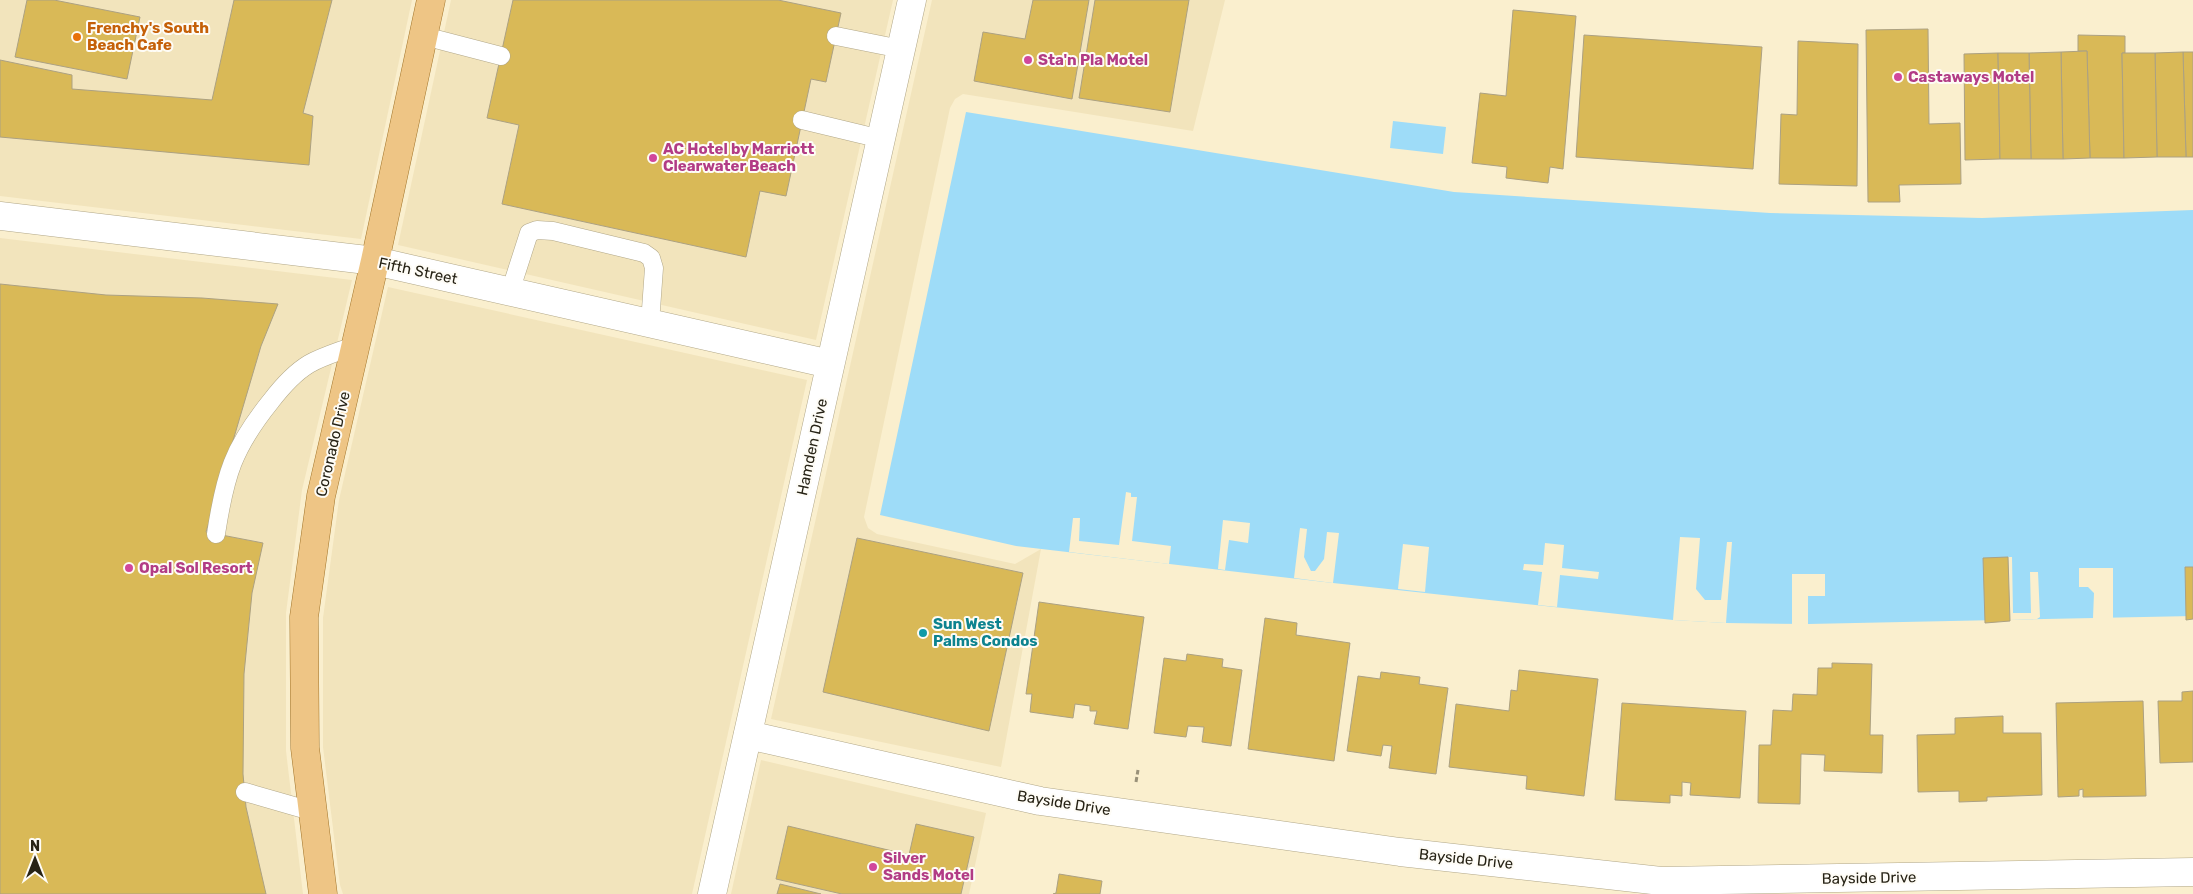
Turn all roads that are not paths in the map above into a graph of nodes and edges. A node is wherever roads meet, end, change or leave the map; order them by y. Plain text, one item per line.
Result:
1 (431, 0) edge
2 (912, 0) edge
3 (424, 36) junction
4 (836, 36) dead end
5 (902, 49) junction
6 (501, 56) dead end
7 (802, 120) dead end
8 (881, 139) junction
9 (0, 216) edge
10 (375, 262) junction
11 (510, 292) junction
12 (650, 324) junction
13 (356, 345) junction
14 (830, 364) junction
15 (216, 534) dead end
16 (748, 735) junction
17 (245, 792) dead end
18 (311, 811) junction
19 (2193, 872) edge
20 (323, 894) edge
21 (712, 894) edge

1 - 3 main road, Coronado Drive
2 - 5 street, Hamden Drive
3 - 6 lane
3 - 10 main road, Coronado Drive
4 - 5 lane
5 - 8 street, Hamden Drive
7 - 8 lane
8 - 14 street, Hamden Drive
9 - 10 street, Fifth Street
10 - 11 street, Fifth Street
10 - 13 main road, Coronado Drive
11 - 12 street, Fifth Street
11 - 12 lane
12 - 14 street, Fifth Street
13 - 15 lane
13 - 18 main road, Coronado Drive
14 - 16 street, Hamden Drive
16 - 19 street, Bayside Drive
16 - 21 street, Hamden Drive
17 - 18 lane
18 - 20 main road, Coronado Drive

